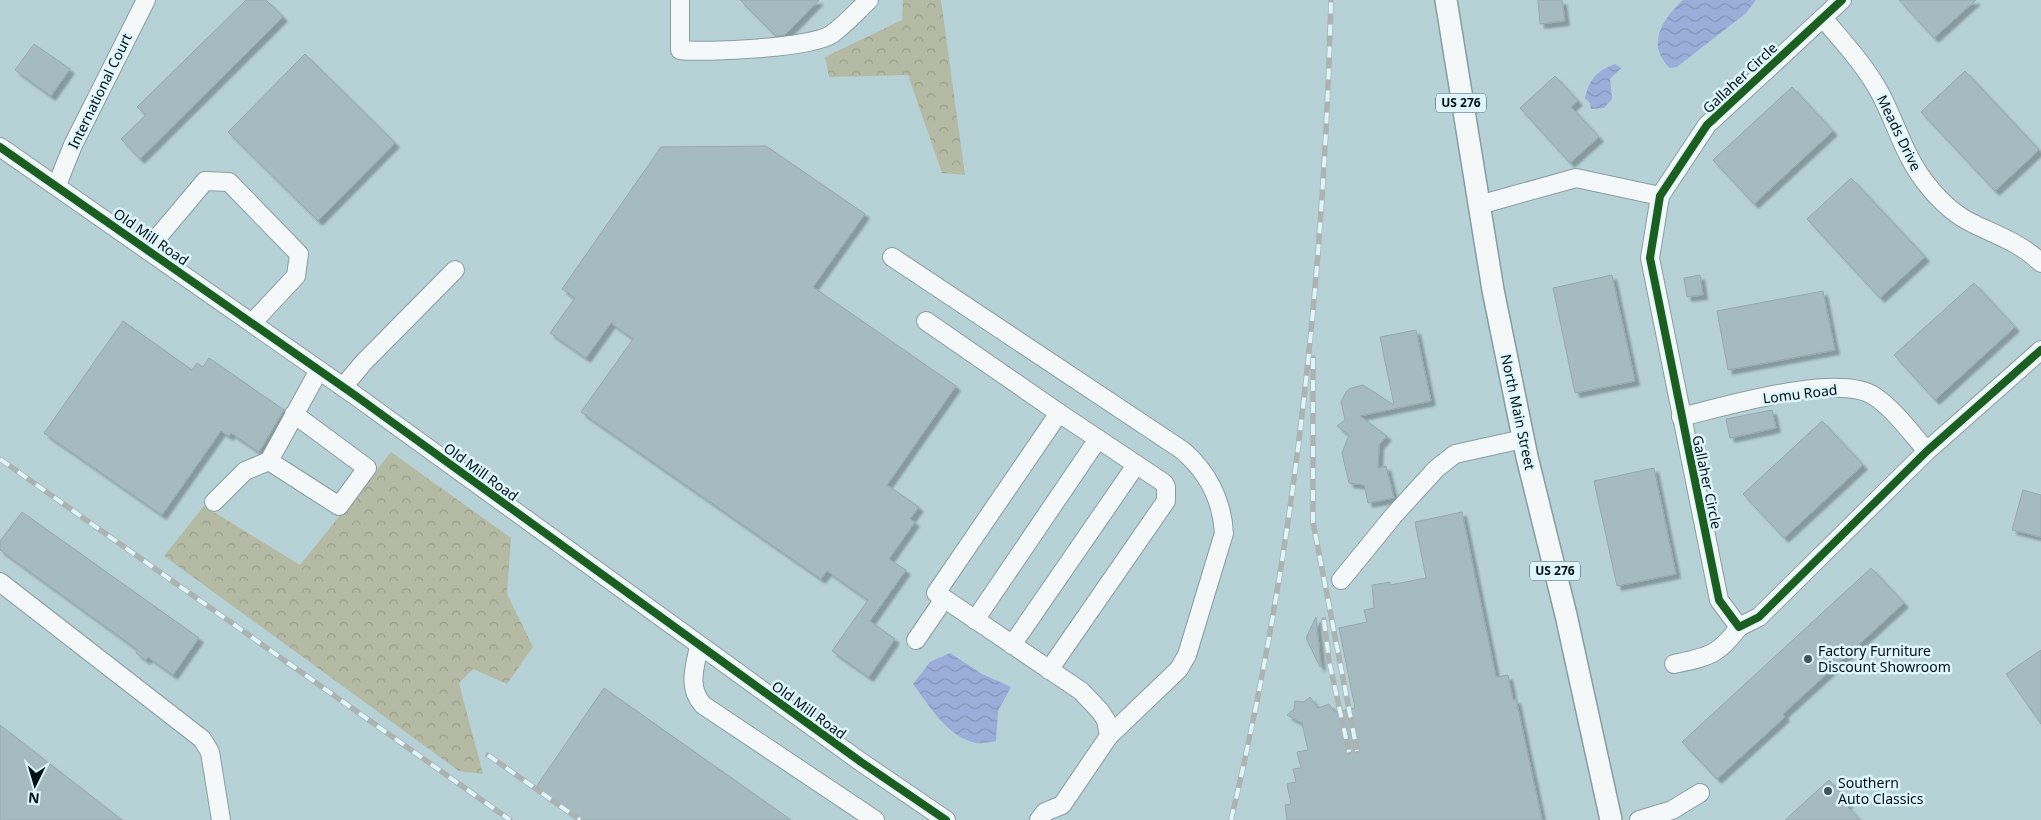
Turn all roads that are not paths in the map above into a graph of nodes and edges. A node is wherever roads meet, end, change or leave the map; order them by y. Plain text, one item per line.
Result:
1 (146, 0) edge
2 (680, 0) edge
3 (869, 0) edge
4 (1446, 0) edge
5 (1842, 0) edge
6 (1823, 18) junction
7 (0, 146) edge
8 (56, 185) junction
9 (1660, 196) junction
10 (1479, 205) junction
11 (148, 250) junction
12 (892, 257) dead end
13 (2041, 263) edge
14 (455, 270) dead end
15 (926, 321) dead end
16 (252, 322) junction
17 (2041, 350) edge
18 (318, 370) junction
19 (343, 387) junction
20 (1060, 413) junction
21 (294, 414) junction
22 (1681, 417) junction
23 (1098, 439) junction
24 (1523, 439) junction
25 (1927, 451) junction
26 (269, 461) junction
27 (1136, 465) junction
28 (214, 502) dead end
29 (1341, 580) dead end
30 (0, 582) edge
31 (944, 599) junction
32 (975, 620) junction
33 (1739, 627) junction
34 (916, 640) dead end
35 (1012, 645) junction
36 (699, 646) junction
37 (1674, 664) dead end
38 (1049, 670) junction
39 (1109, 736) junction
40 (1700, 793) dead end
41 (1063, 813) edge
42 (221, 820) edge
43 (875, 820) edge
44 (946, 820) edge
45 (1039, 820) edge
46 (1610, 820) edge
47 (1640, 820) edge

1 - 8 street, International Court
2 - 3 street
4 - 10 main road, North Main Street / US 276
5 - 6 street, Gallaher Circle
6 - 9 street, Gallaher Circle
6 - 13 street, Meads Drive
7 - 8 street, Old Mill Road
8 - 11 street, Old Mill Road
9 - 10 street
9 - 22 street, Gallaher Circle
10 - 24 main road, North Main Street / US 276
11 - 16 street, Old Mill Road
11 - 16 street
12 - 39 street
14 - 19 street
15 - 20 street
16 - 18 street, Old Mill Road
17 - 25 street
18 - 19 street, Old Mill Road
18 - 21 street
19 - 36 street, Old Mill Road
20 - 23 street
20 - 31 street
21 - 26 street
21 - 26 street
22 - 25 street, Lomu Road
22 - 33 street, Gallaher Circle
23 - 27 street
23 - 32 street
24 - 29 street
24 - 46 main road, North Main Street / US 276
25 - 33 street
26 - 28 street
27 - 35 street
27 - 38 street
30 - 42 street
31 - 32 street
31 - 34 street
32 - 35 street
33 - 37 street
35 - 38 street
36 - 43 street
36 - 44 street, Old Mill Road
38 - 39 street
39 - 41 street
40 - 47 street
41 - 45 street

